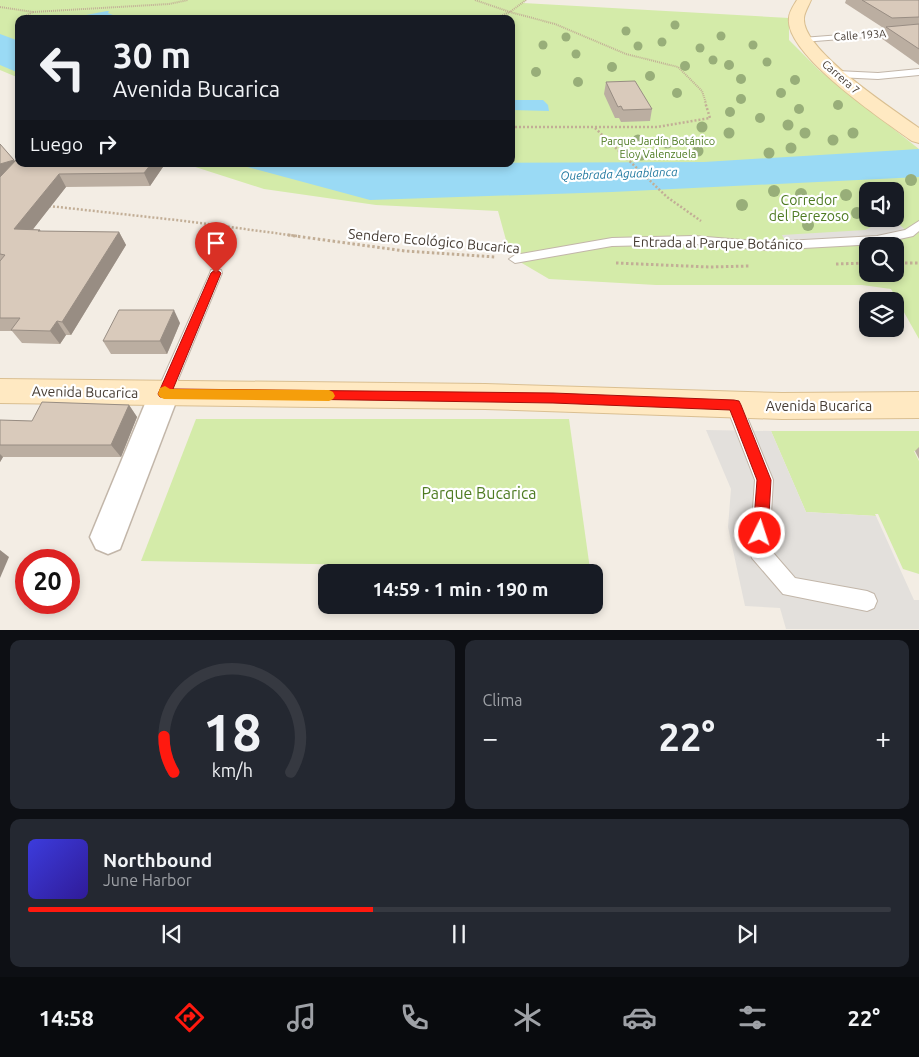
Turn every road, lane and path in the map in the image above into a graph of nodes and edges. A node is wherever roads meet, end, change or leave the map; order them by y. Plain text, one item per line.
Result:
1 (188, 0) edge
2 (475, 0) edge
3 (526, 0) edge
4 (804, 0) edge
5 (0, 7) edge
6 (33, 12) junction
7 (510, 12) junction
8 (27, 15) edge
9 (503, 15) edge
10 (919, 31) edge
11 (802, 40) junction
12 (919, 72) edge
13 (842, 78) junction
14 (515, 127) edge
15 (595, 128) junction
16 (919, 130) edge
17 (919, 137) edge
18 (667, 197) dead end
19 (43, 206) edge
20 (919, 225) edge
21 (515, 258) joint
22 (904, 262) edge
23 (614, 263) dead end
24 (859, 263) edge
25 (919, 263) edge
26 (828, 264) dead end
27 (759, 266) dead end
28 (216, 273) dead end
29 (0, 391) edge
30 (164, 394) junction
31 (734, 405) junction
32 (919, 405) edge
33 (108, 537) dead end
34 (867, 601) dead end

1 - 6 path
2 - 7 path
3 - 7 path
4 - 11 main road
5 - 6 path
6 - 8 path
7 - 9 path
7 - 15 path
10 - 11 lane, Calle 193A
11 - 13 main road, Carrera 7
12 - 13 lane
13 - 16 main road
13 - 17 main road, Carrera 7
14 - 15 path
15 - 18 path
19 - 21 path, Sendero Ecológico Bucarica
20 - 21 lane, Entrada al Parque Botánico
22 - 25 path
23 - 27 path
24 - 26 path
28 - 30 lane
29 - 30 main road, Avenida Bucarica
30 - 31 main road, Avenida Bucarica
30 - 33 street
31 - 32 main road, Avenida Bucarica
31 - 34 lane

